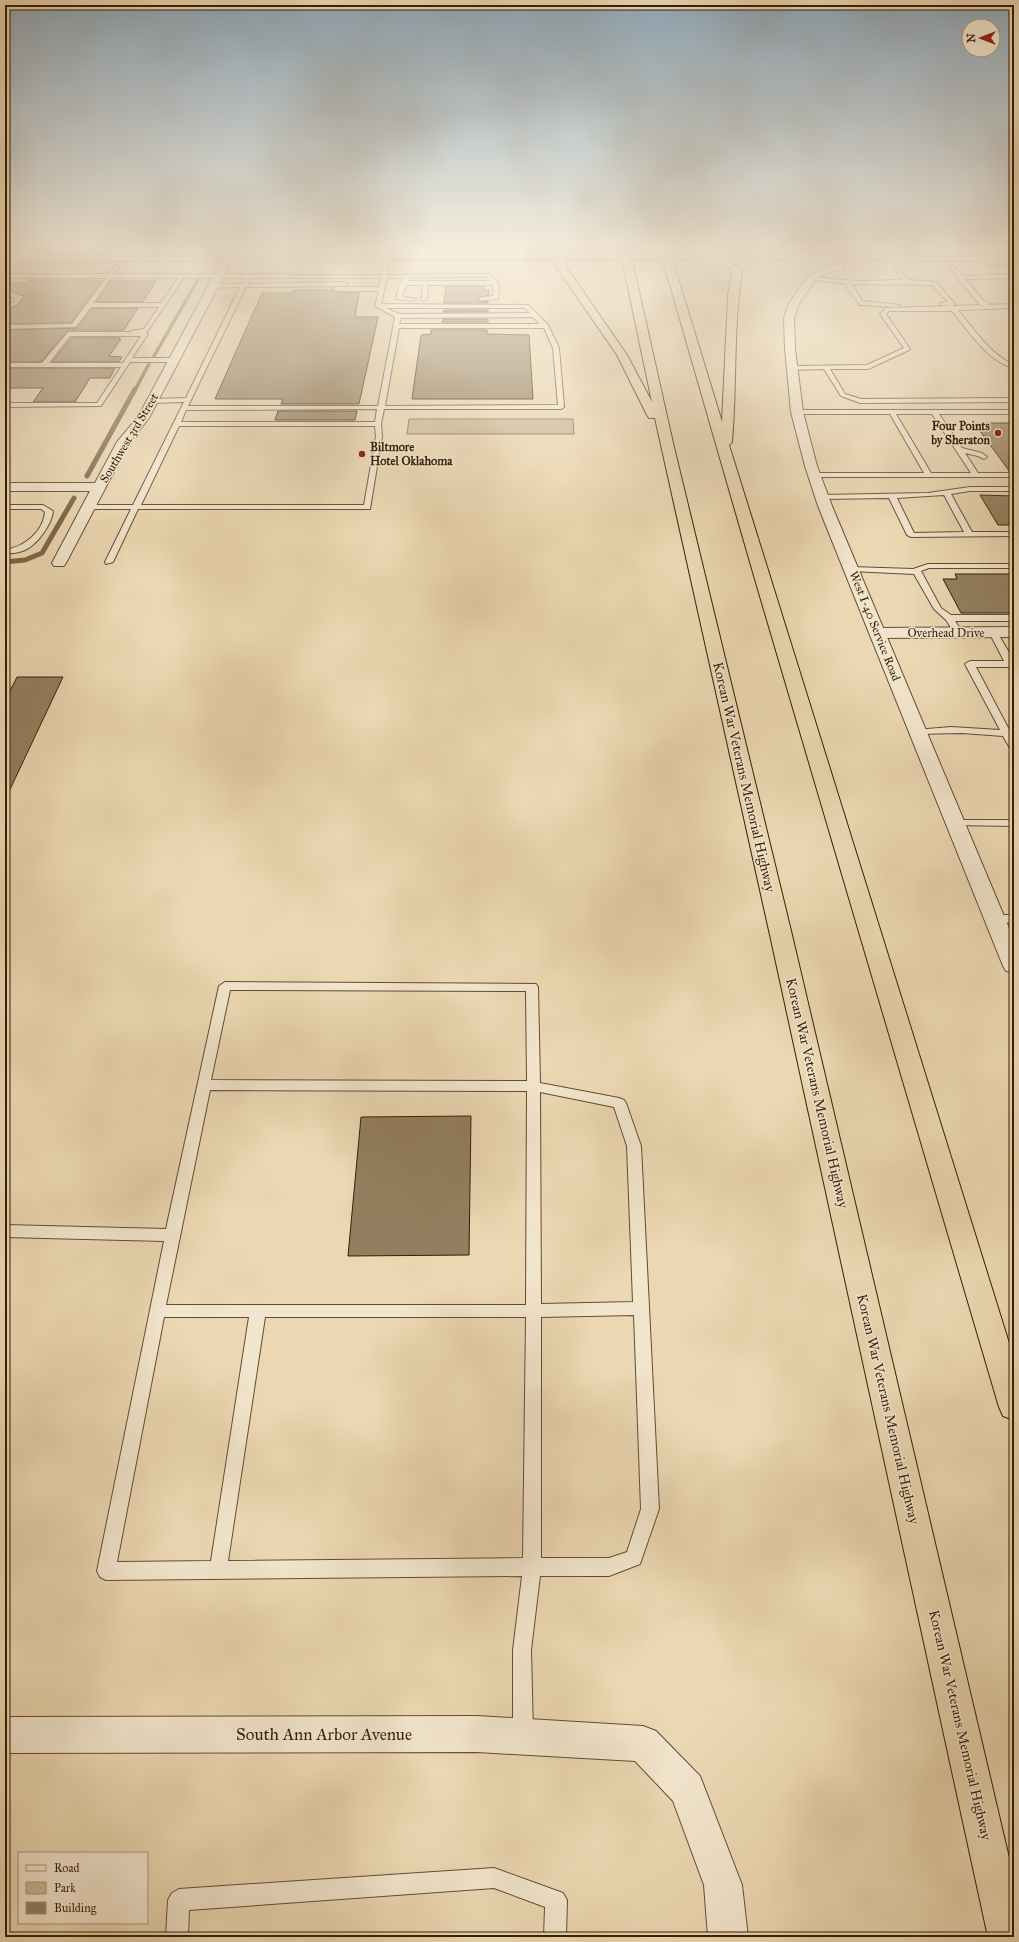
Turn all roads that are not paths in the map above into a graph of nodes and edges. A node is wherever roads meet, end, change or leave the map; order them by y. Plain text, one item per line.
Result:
1 (64, 340) edge
2 (141, 340) edge
3 (184, 340) edge
4 (217, 340) edge
5 (394, 340) edge
6 (552, 340) edge
7 (612, 340) edge
8 (644, 340) edge
9 (691, 340) edge
10 (732, 340) edge
11 (791, 340) edge
12 (901, 340) edge
13 (982, 340) edge
14 (173, 360) junction
15 (126, 363) junction
16 (5, 365) edge
17 (44, 365) junction
18 (1014, 366) edge
19 (826, 367) junction
20 (792, 368) junction
21 (152, 400) junction
22 (187, 400) junction
23 (1014, 400) edge
24 (5, 405) edge
25 (183, 408) junction
26 (381, 408) junction
27 (797, 412) junction
28 (892, 412) junction
29 (934, 412) junction
30 (1014, 412) edge
31 (176, 424) junction
32 (378, 424) junction
33 (667, 443) junction
34 (960, 450) junction
35 (724, 453) junction
36 (984, 457) dead end
37 (990, 465) dead end
38 (814, 475) junction
39 (929, 475) junction
40 (976, 475) junction
41 (997, 475) junction
42 (1014, 475) edge
43 (5, 487) edge
44 (99, 487) junction
45 (1014, 489) edge
46 (947, 493) junction
47 (892, 496) junction
48 (822, 497) junction
49 (5, 507) edge
50 (88, 508) junction
51 (135, 508) junction
52 (969, 534) junction
53 (1014, 534) edge
54 (5, 552) edge
55 (109, 562) dead end
56 (58, 563) dead end
57 (1014, 566) edge
58 (851, 569) junction
59 (914, 571) junction
60 (949, 618) junction
61 (1014, 618) edge
62 (993, 632) junction
63 (1014, 632) edge
64 (877, 633) junction
65 (959, 633) junction
66 (1012, 664) edge
67 (918, 732) junction
68 (1007, 734) junction
69 (1014, 748) edge
70 (955, 823) junction
71 (1014, 823) edge
72 (995, 919) junction
73 (1014, 919) edge
74 (1014, 966) edge
75 (204, 1085) junction
76 (533, 1086) junction
77 (5, 1231) edge
78 (172, 1235) junction
79 (640, 1308) junction
80 (535, 1310) junction
81 (158, 1311) junction
82 (258, 1311) junction
83 (1014, 1407) edge
84 (532, 1567) junction
85 (218, 1571) junction
86 (5, 1735) edge
87 (523, 1737) junction
88 (177, 1937) edge
89 (555, 1937) edge
90 (728, 1937) edge
91 (1008, 1937) edge

1 - 17 lane
2 - 15 lane
3 - 14 street, Southwest 3rd Street
4 - 22 lane
5 - 26 lane
6 - 26 lane
7 - 33 highway
8 - 33 highway, Korean War Veterans Memorial Highway, bridge
9 - 35 highway, bridge
10 - 35 highway
11 - 20 street, West I-40 Service Road
12 - 19 lane
13 - 18 lane
14 - 15 lane
14 - 21 street, Southwest 3rd Street
15 - 17 lane
15 - 24 lane
16 - 17 lane
19 - 20 lane
19 - 23 lane
20 - 27 street, West I-40 Service Road
21 - 22 lane
21 - 44 street, Southwest 3rd Street
22 - 25 lane
25 - 26 lane
25 - 31 lane
26 - 32 lane
27 - 28 lane
27 - 38 street, West I-40 Service Road
28 - 29 lane
28 - 39 lane
29 - 30 lane
29 - 34 lane
31 - 32 lane
31 - 51 lane
32 - 51 lane
33 - 91 highway, Korean War Veterans Memorial Highway
34 - 36 lane
34 - 40 lane
35 - 83 highway
37 - 41 lane
38 - 39 lane
38 - 48 street, West I-40 Service Road
39 - 40 lane
40 - 41 lane
41 - 42 lane
43 - 44 street
44 - 50 street, Southwest 3rd Street
45 - 46 lane
46 - 47 lane
46 - 52 lane
47 - 48 lane
47 - 52 lane
48 - 58 street, West I-40 Service Road
49 - 54 lane
50 - 51 lane
50 - 56 street, Southwest 3rd Street
51 - 55 lane
52 - 53 lane
57 - 59 lane
58 - 59 lane
58 - 64 street, West I-40 Service Road
59 - 60 lane
60 - 61 lane
60 - 65 lane
62 - 63 street, Overhead Drive
62 - 65 street, Overhead Drive
62 - 66 lane
64 - 65 street, Overhead Drive
64 - 67 street, West I-40 Service Road
66 - 68 lane
67 - 68 lane
67 - 70 street, West I-40 Service Road
68 - 69 lane
70 - 71 lane
70 - 72 street, West I-40 Service Road
72 - 73 lane
72 - 74 street, West I-40 Service Road
75 - 76 lane
75 - 76 lane
75 - 78 lane
76 - 79 lane
76 - 80 lane
77 - 78 lane
78 - 81 lane
79 - 80 lane
79 - 84 lane
80 - 82 lane
80 - 84 lane
81 - 82 lane
81 - 85 lane
82 - 85 lane
84 - 85 lane
84 - 87 lane
86 - 87 street, South Ann Arbor Avenue
87 - 90 street, South Ann Arbor Avenue
88 - 89 lane

